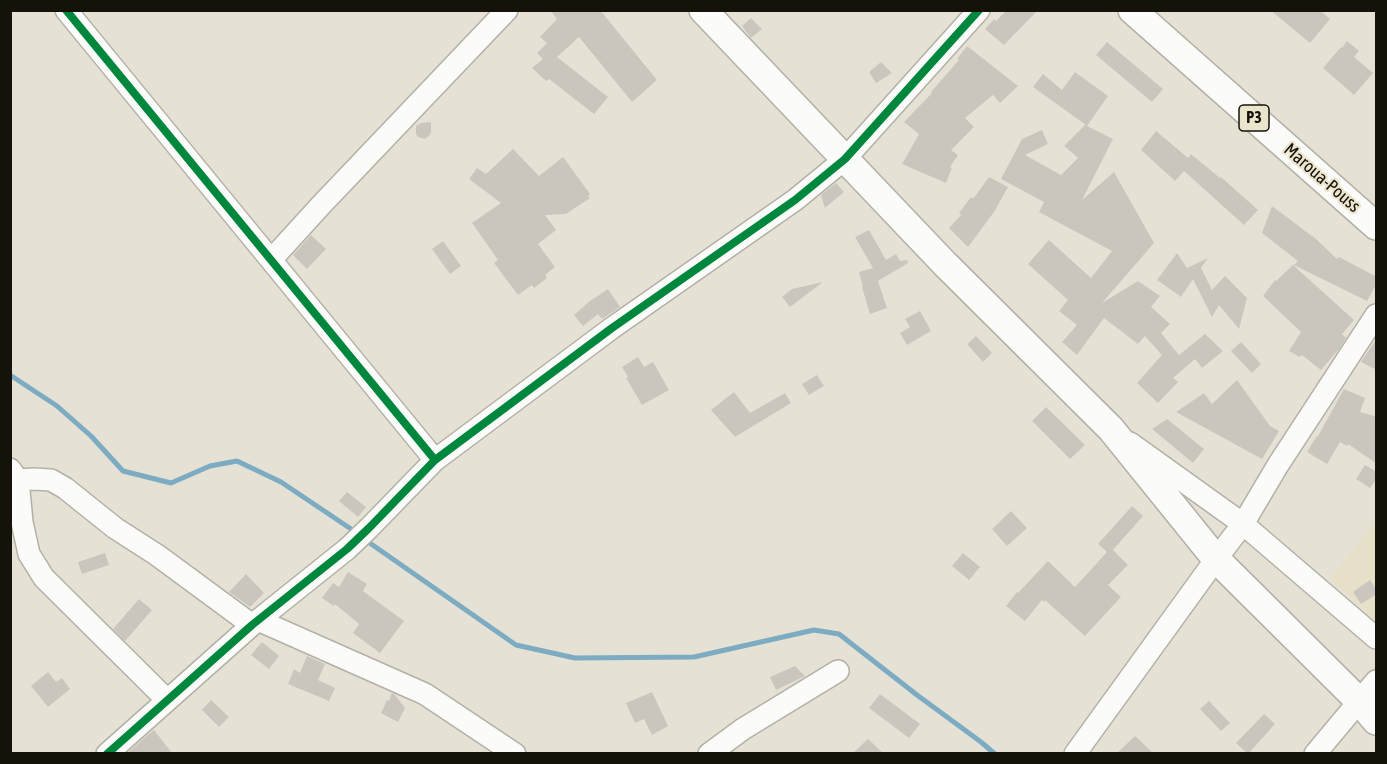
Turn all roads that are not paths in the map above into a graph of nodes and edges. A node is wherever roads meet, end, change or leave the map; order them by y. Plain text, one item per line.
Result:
1 (66, 10) edge
2 (507, 10) edge
3 (703, 10) edge
4 (979, 10) edge
5 (1132, 10) edge
6 (845, 159) junction
7 (1377, 226) edge
8 (271, 260) junction
9 (1377, 315) edge
10 (1111, 429) junction
11 (435, 460) junction
12 (14, 474) edge
13 (1243, 524) junction
14 (1216, 559) junction
15 (255, 622) junction
16 (1377, 638) edge
17 (838, 671) dead end
18 (1368, 691) edge
19 (167, 700) junction
20 (1377, 721) edge
21 (107, 753) edge
22 (515, 753) edge
23 (709, 753) edge
24 (1075, 753) edge
25 (1315, 753) edge

1 - 8 street
2 - 8 street
3 - 6 main road
4 - 6 street
5 - 7 main road, Maroua-Pouss / P3
6 - 10 main road
6 - 11 street
8 - 11 street
9 - 13 street
10 - 13 street
10 - 14 main road
11 - 15 street
12 - 15 street
12 - 19 street
13 - 14 street
13 - 16 street
14 - 18 main road
14 - 24 street
15 - 19 street
15 - 22 street
17 - 23 street
18 - 20 main road
18 - 25 street
19 - 21 street

